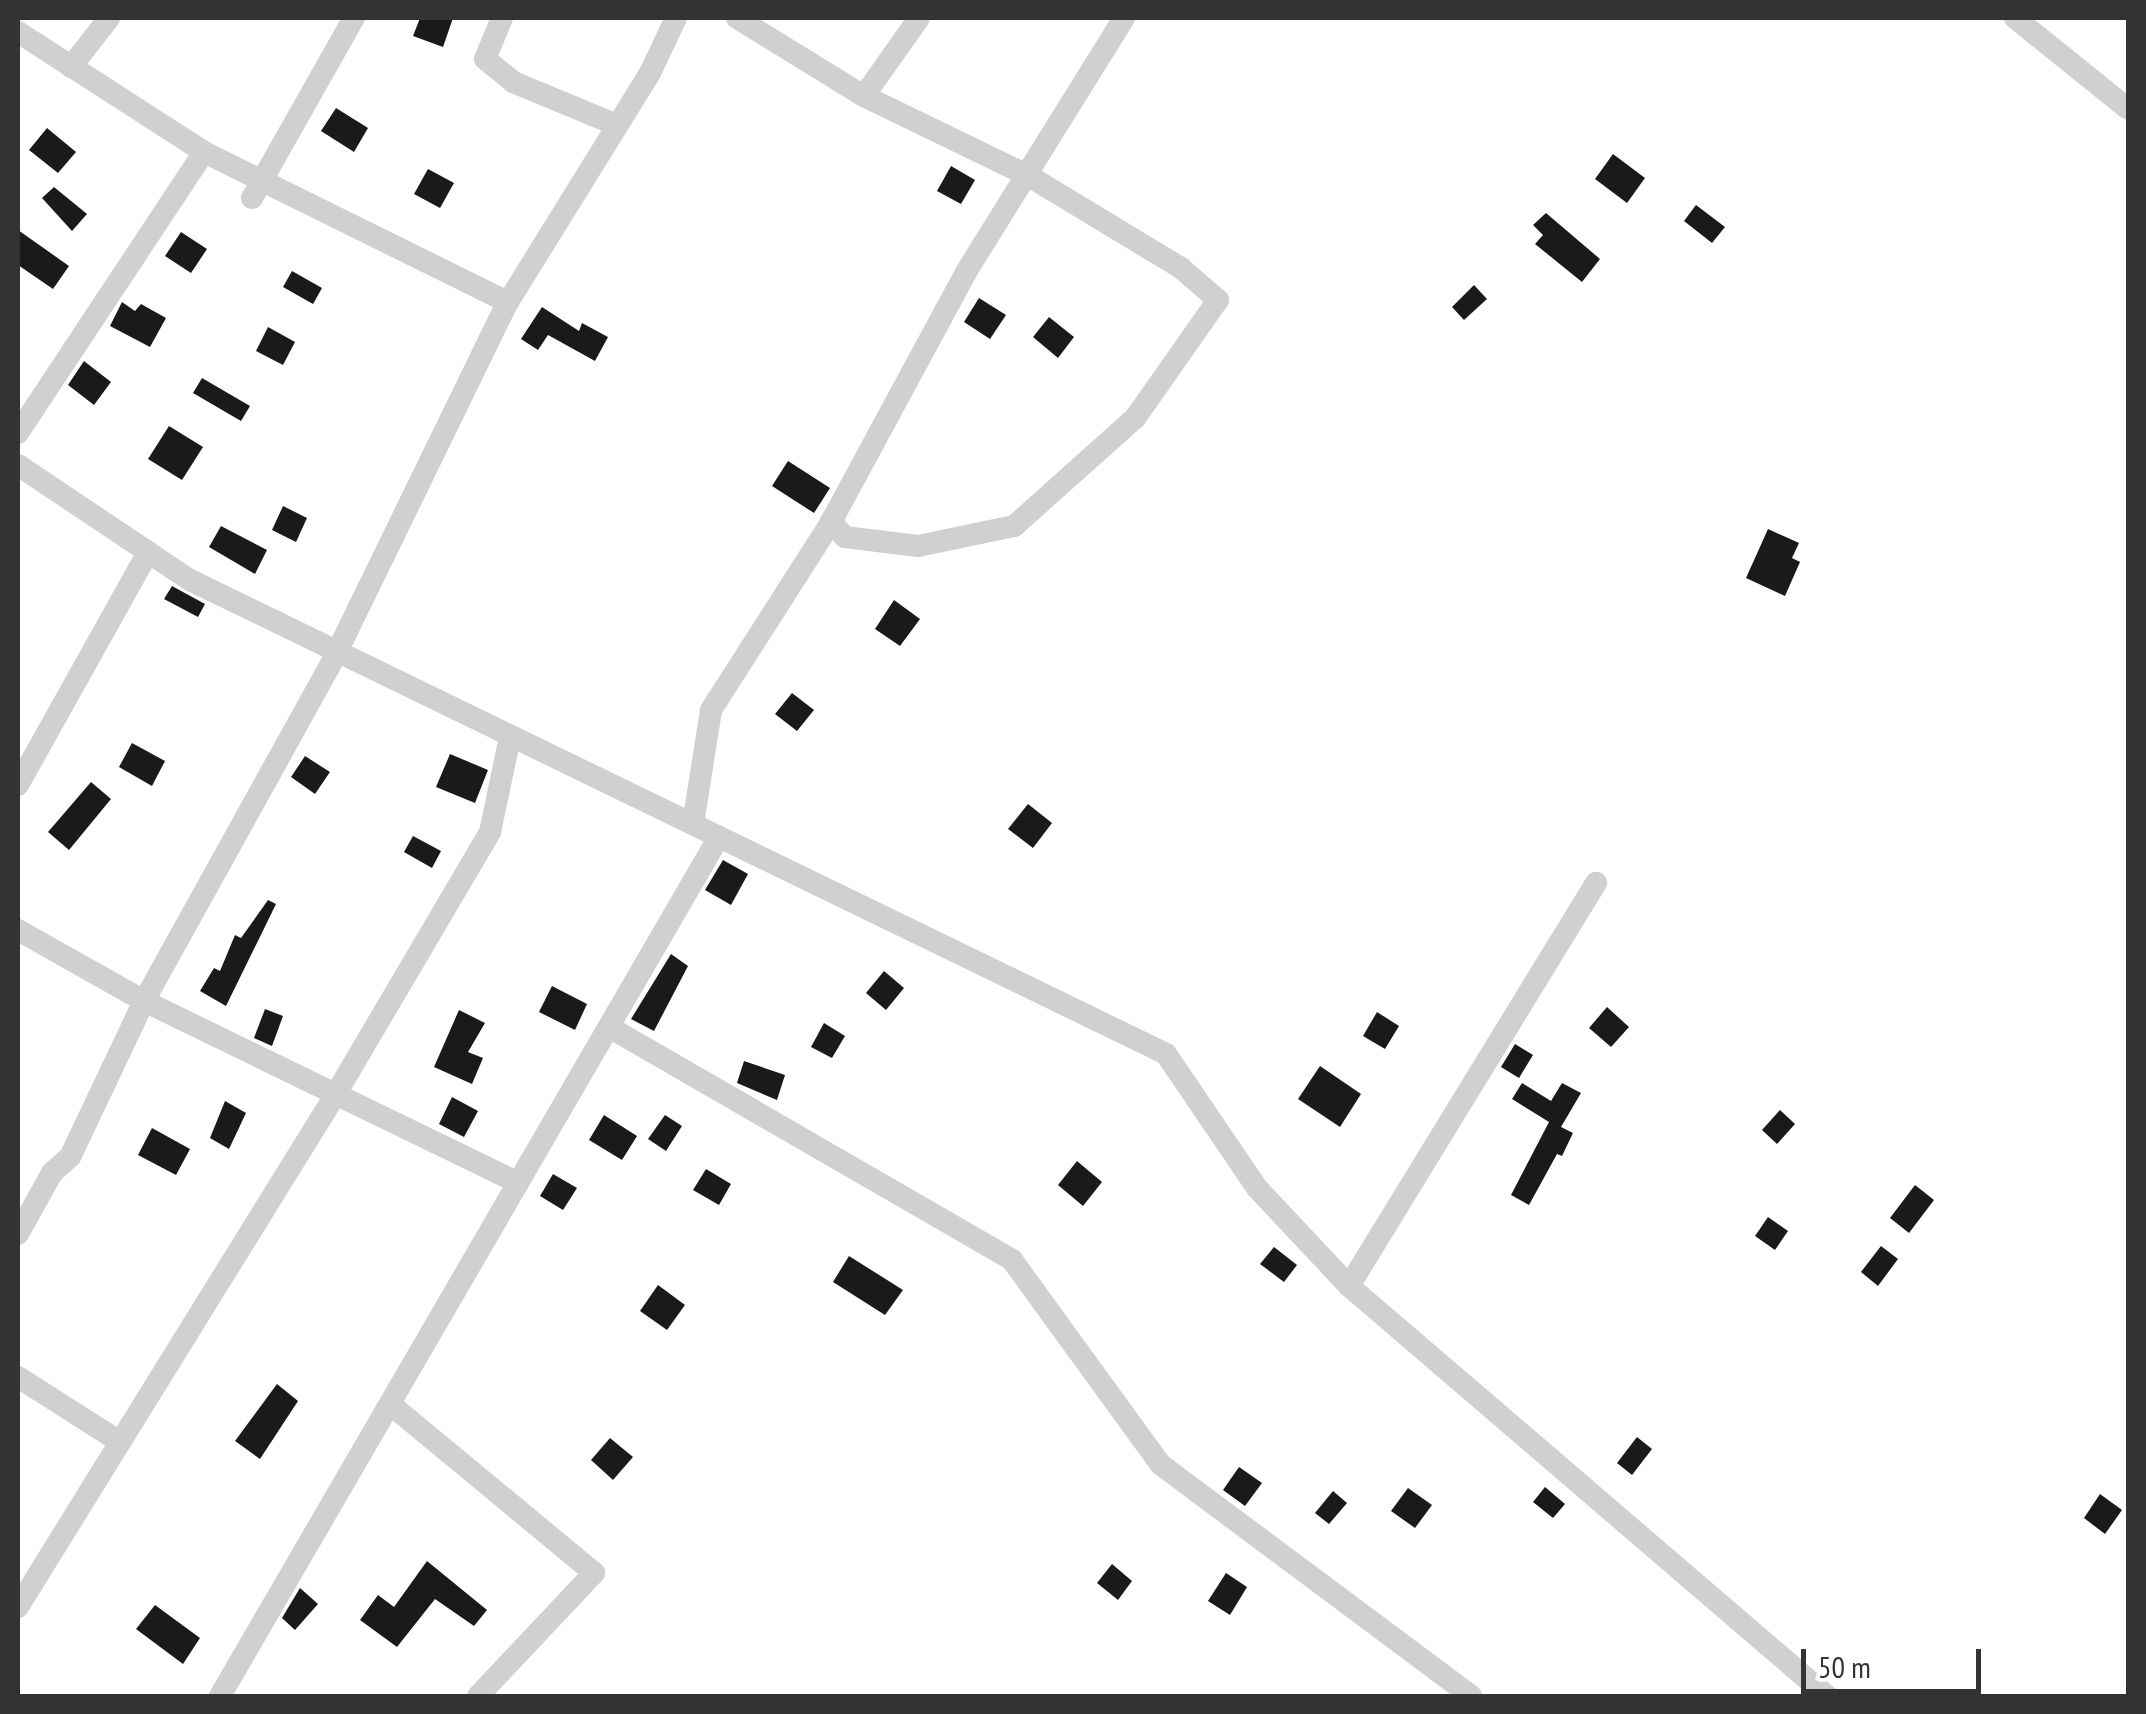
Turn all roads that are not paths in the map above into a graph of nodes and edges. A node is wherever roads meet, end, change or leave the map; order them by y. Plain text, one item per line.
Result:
1 (109, 18) edge
2 (354, 18) edge
3 (502, 18) edge
4 (676, 18) edge
5 (737, 18) edge
6 (919, 18) edge
7 (1124, 18) edge
8 (2015, 18) edge
9 (18, 32) edge
10 (71, 67) junction
11 (864, 96) junction
12 (2128, 109) edge
13 (617, 125) junction
14 (204, 152) junction
15 (1030, 176) junction
16 (257, 189) junction
17 (508, 302) junction
18 (18, 433) edge
19 (18, 465) edge
20 (831, 522) junction
21 (148, 552) junction
22 (336, 654) junction
23 (510, 737) junction
24 (18, 786) edge
25 (692, 824) junction
26 (719, 836) junction
27 (1596, 883) dead end
28 (18, 930) edge
29 (144, 1001) junction
30 (609, 1027) junction
31 (334, 1096) junction
32 (518, 1183) junction
33 (18, 1234) edge
34 (1350, 1286) junction
35 (18, 1376) edge
36 (390, 1404) junction
37 (120, 1442) junction
38 (18, 1607) edge
39 (220, 1696) edge
40 (478, 1696) edge
41 (1471, 1696) edge
42 (1827, 1696) edge

1 - 10 street
2 - 16 street
3 - 13 street
4 - 13 street
5 - 11 street
6 - 11 street
7 - 15 street
8 - 12 street
9 - 10 street
10 - 14 street
11 - 15 street
13 - 17 street
14 - 16 street
14 - 18 street
15 - 20 street
15 - 20 street
16 - 17 street
17 - 22 street
19 - 21 street
20 - 25 street
21 - 22 street
21 - 24 street
22 - 23 street
22 - 29 street
23 - 25 street
23 - 31 street
25 - 26 street
26 - 30 street
26 - 34 street
27 - 34 street
28 - 29 street
29 - 31 street
29 - 33 street
30 - 32 street
30 - 41 street
31 - 32 street
31 - 37 street
32 - 36 street
34 - 42 street
35 - 37 street
36 - 39 street
36 - 40 street
37 - 38 street

